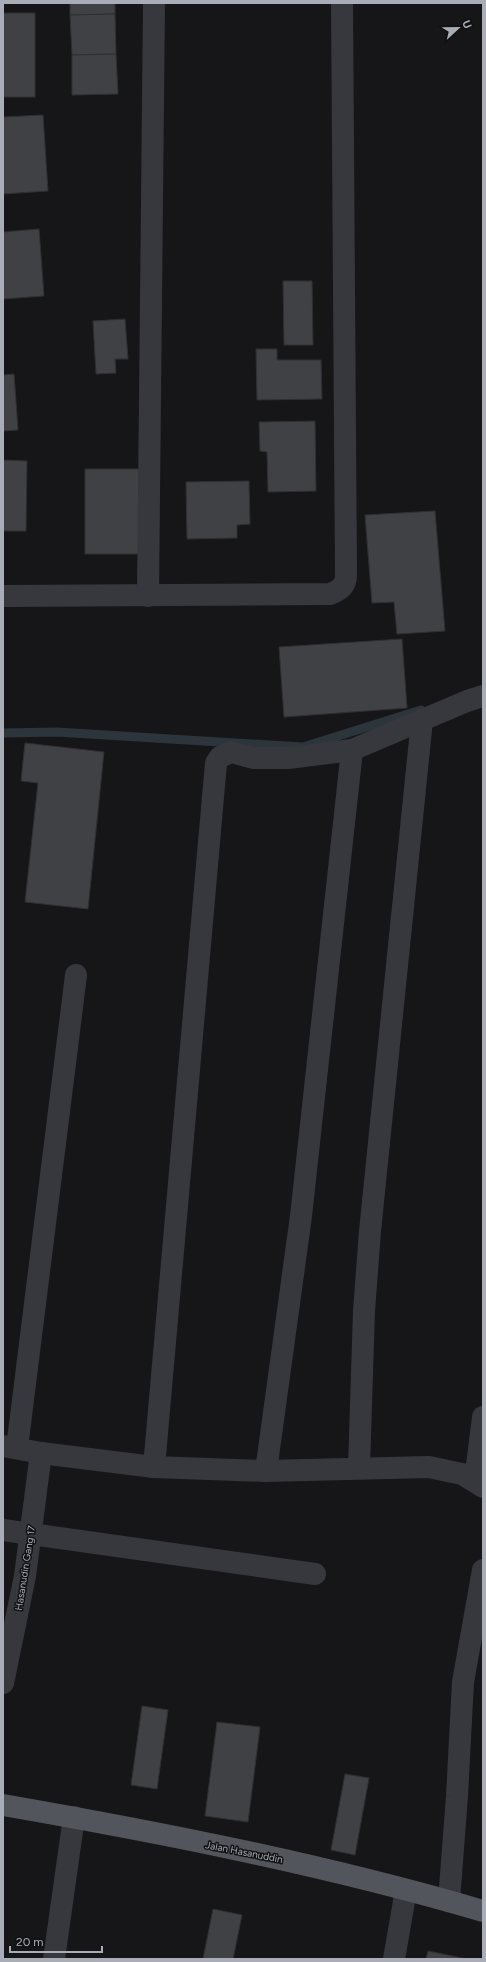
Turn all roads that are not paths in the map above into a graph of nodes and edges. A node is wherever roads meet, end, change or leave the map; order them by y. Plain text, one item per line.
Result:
1 (154, 3) edge
2 (342, 3) edge
3 (3, 596) edge
4 (148, 596) junction
5 (483, 696) edge
6 (422, 720) junction
7 (352, 750) junction
8 (76, 975) dead end
9 (483, 1417) edge
10 (10, 1447) edge
11 (41, 1453) junction
12 (154, 1467) junction
13 (358, 1468) junction
14 (266, 1471) junction
15 (479, 1484) edge
16 (3, 1530) edge
17 (31, 1533) junction
18 (483, 1570) edge
19 (315, 1574) dead end
20 (3, 1683) edge
21 (3, 1806) edge
22 (74, 1817) junction
23 (406, 1890) junction
24 (449, 1901) junction
25 (483, 1910) edge
26 (54, 1959) edge
27 (394, 1959) edge

1 - 4 street
2 - 4 street
3 - 4 street
5 - 6 street
6 - 7 street
6 - 13 street
7 - 12 street
7 - 14 street
8 - 10 street
9 - 15 street
10 - 11 street
11 - 12 street
11 - 17 street, Hasanudin Gang 17
12 - 14 street
13 - 14 street
13 - 15 street
16 - 17 street
17 - 19 street
17 - 20 street, Hasanudin Gang 17
18 - 24 street
21 - 22 main road, Jalan Hasanuddin
22 - 23 main road, Jalan Hasanuddin
22 - 26 street
23 - 24 main road, Jalan Hasanuddin
23 - 27 street
24 - 25 main road, Jalan Hasanuddin

